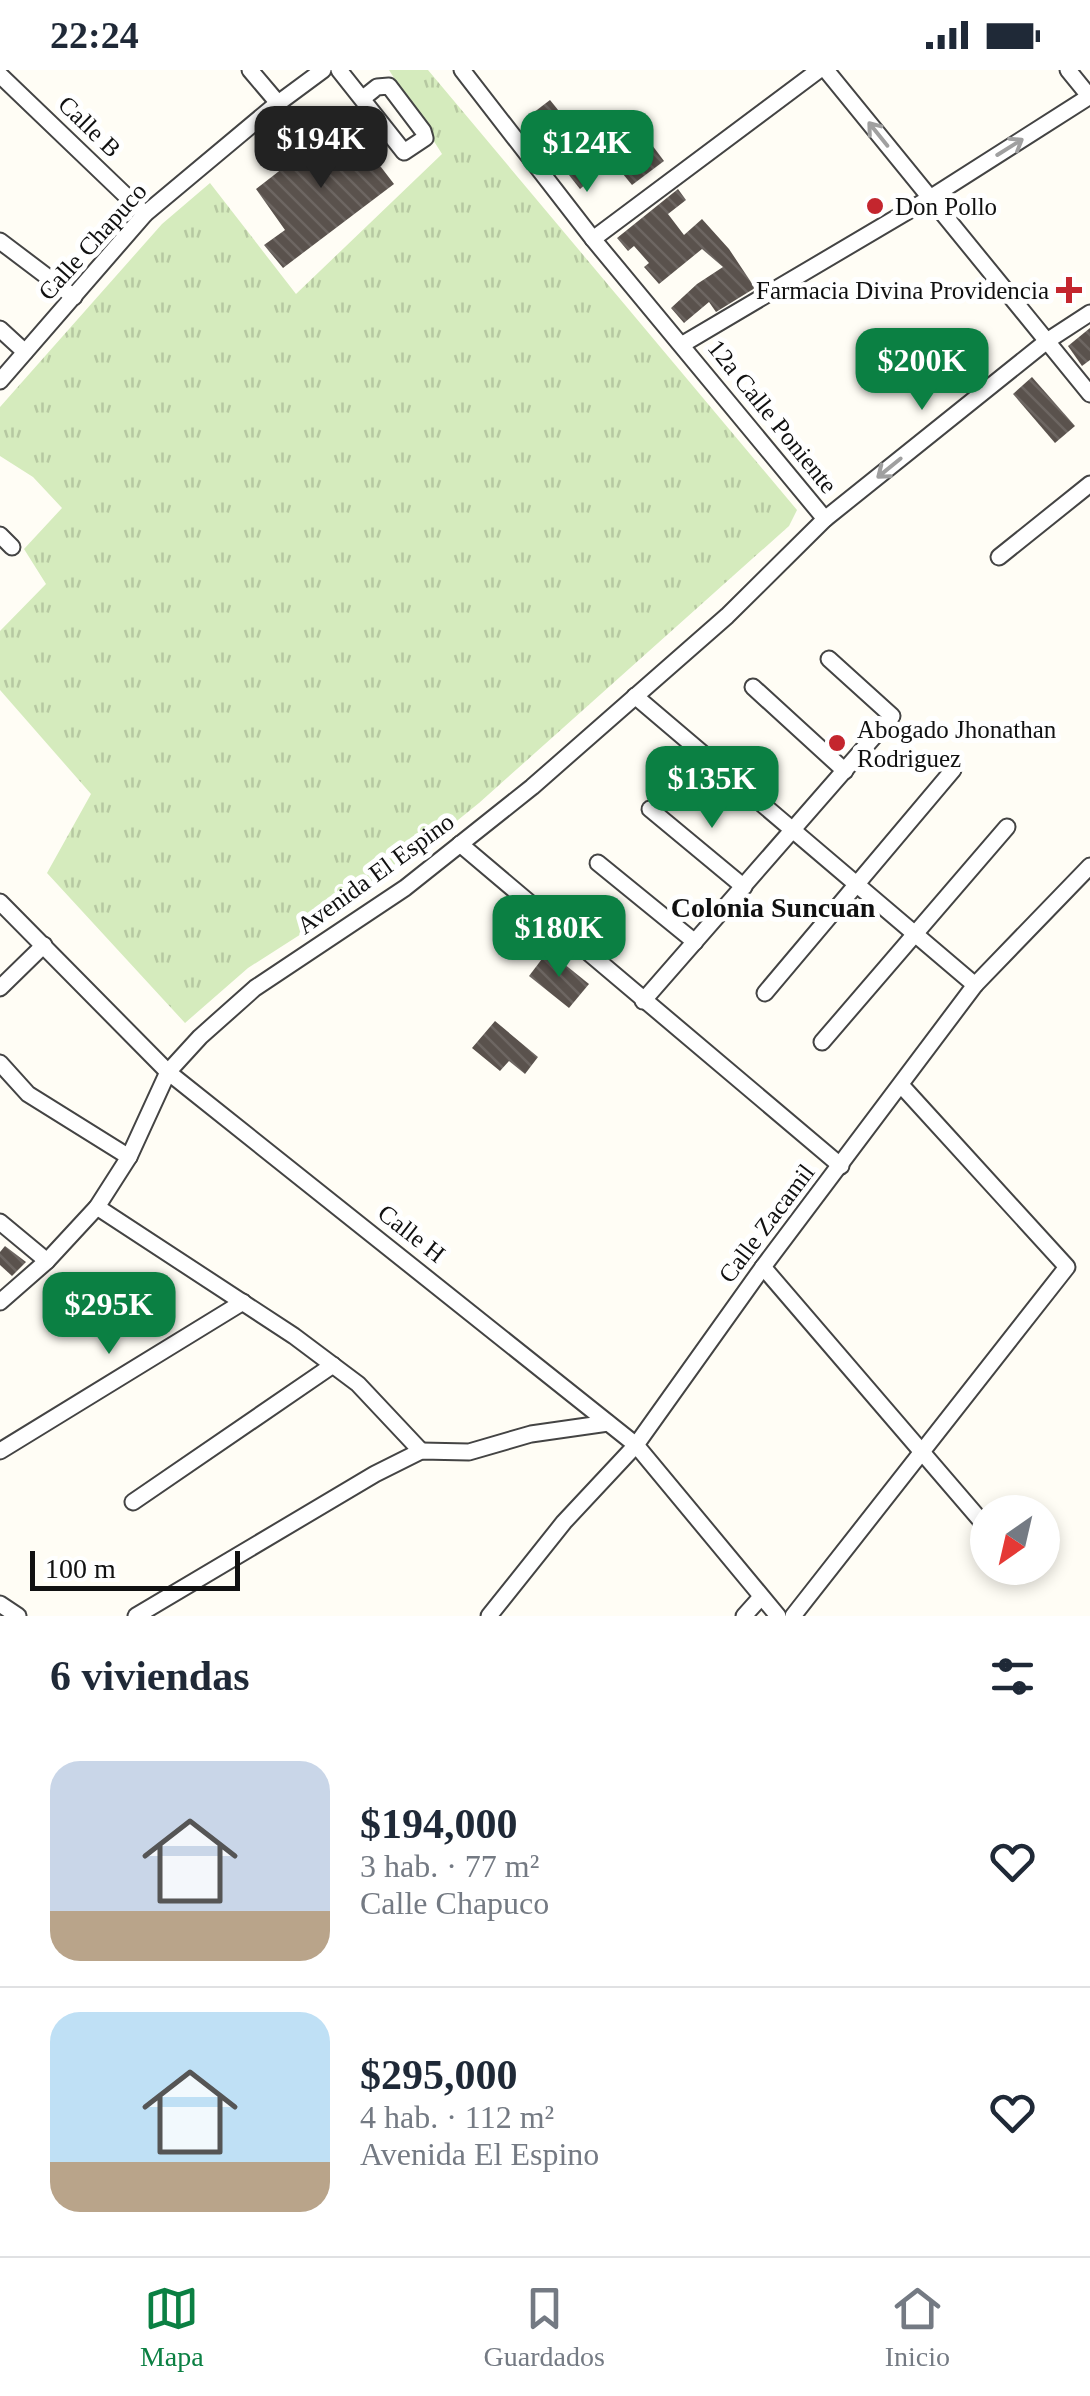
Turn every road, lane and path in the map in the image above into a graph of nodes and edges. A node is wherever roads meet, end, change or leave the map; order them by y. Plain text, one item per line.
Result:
1 (250, 70) edge
2 (323, 70) edge
3 (339, 70) edge
4 (462, 70) edge
5 (822, 70) edge
6 (1068, 70) edge
7 (0, 75) edge
8 (1090, 96) edge
9 (362, 99) junction
10 (278, 103) junction
11 (930, 198) junction
12 (145, 214) junction
13 (593, 239) junction
14 (0, 241) edge
15 (74, 297) junction
16 (1090, 313) edge
17 (0, 330) edge
18 (1048, 341) junction
19 (683, 344) junction
20 (25, 352) junction
21 (0, 380) edge
22 (1090, 394) edge
23 (1090, 484) edge
24 (825, 519) junction
25 (0, 534) edge
26 (12, 547) dead end
27 (1000, 557) dead end
28 (828, 659) dead end
29 (753, 687) dead end
30 (636, 696) junction
31 (952, 770) dead end
32 (845, 771) junction
33 (650, 809) dead end
34 (1006, 827) dead end
35 (794, 830) junction
36 (460, 844) junction
37 (598, 863) dead end
38 (1090, 866) edge
39 (857, 884) junction
40 (744, 887) junction
41 (0, 902) edge
42 (915, 934) junction
43 (696, 942) junction
44 (44, 945) junction
45 (974, 984) junction
46 (0, 988) edge
47 (764, 993) dead end
48 (644, 1001) junction
49 (822, 1042) dead end
50 (0, 1063) edge
51 (168, 1072) junction
52 (900, 1085) junction
53 (129, 1157) junction
54 (841, 1166) junction
55 (97, 1207) junction
56 (0, 1222) edge
57 (47, 1261) junction
58 (762, 1267) junction
59 (0, 1302) edge
60 (242, 1302) junction
61 (333, 1366) junction
62 (608, 1423) junction
63 (636, 1445) junction
64 (921, 1450) junction
65 (0, 1451) edge
66 (420, 1452) junction
67 (134, 1502) dead end
68 (970, 1508) edge
69 (761, 1597) junction
70 (0, 1604) edge
71 (18, 1616) edge
72 (136, 1616) edge
73 (489, 1616) edge
74 (744, 1616) edge
75 (778, 1616) edge
76 (793, 1616) edge

1 - 10 street
2 - 10 street, Calle Chapuco
3 - 9 street
4 - 13 street, 12a Calle Poniente
11 -> 5 street
5 - 13 street
6 - 8 street
7 - 12 street, Calle B
11 -> 8 street
9 - 9 street
10 - 12 street, Calle Chapuco
11 - 18 street
11 - 19 street
12 - 15 street, Calle Chapuco
13 - 19 street, 12a Calle Poniente
14 - 15 street
15 - 20 street, Calle Chapuco
16 - 18 street, Avenida El Espino
17 - 20 street
18 - 22 street
18 -> 24 street, Avenida El Espino
19 - 24 street, 12a Calle Poniente
20 - 21 street, Calle Chapuco
23 - 27 street
24 - 30 street, Avenida El Espino
25 - 26 street
28 - 32 street
29 - 32 street
30 - 35 street
30 - 36 street, Avenida El Espino
31 - 39 street
32 - 35 street
33 - 40 street
34 - 42 street
35 - 39 street
35 - 40 street
36 - 48 street
36 - 51 street, Avenida El Espino
37 - 43 street
38 - 45 street, Calle Zacamil
39 - 42 street
39 - 47 street
40 - 43 street
41 - 44 street, Calle H
42 - 45 street
42 - 49 street
43 - 48 street
44 - 46 street
44 - 51 street, Calle H
45 - 52 street, Calle Zacamil
48 - 54 street
50 - 53 street
51 - 53 street, Avenida El Espino
51 - 62 street, Calle H
52 - 54 street, Calle Zacamil
52 - 64 street
53 - 55 street, Avenida El Espino
54 - 58 street, Calle Zacamil
55 - 57 street, Avenida El Espino
55 - 60 street
56 - 57 street
57 - 59 street, Avenida El Espino
58 - 63 street, Calle Zacamil
58 - 64 street
60 - 61 street
60 - 65 street
61 - 66 street
61 - 67 street
62 - 63 street, Calle H
62 - 66 street
63 - 69 street, Calle H
63 - 73 street, Calle Zacamil
64 - 68 street
64 - 76 street
66 - 72 street
69 - 74 street
69 - 75 street, Calle H
70 - 71 street

